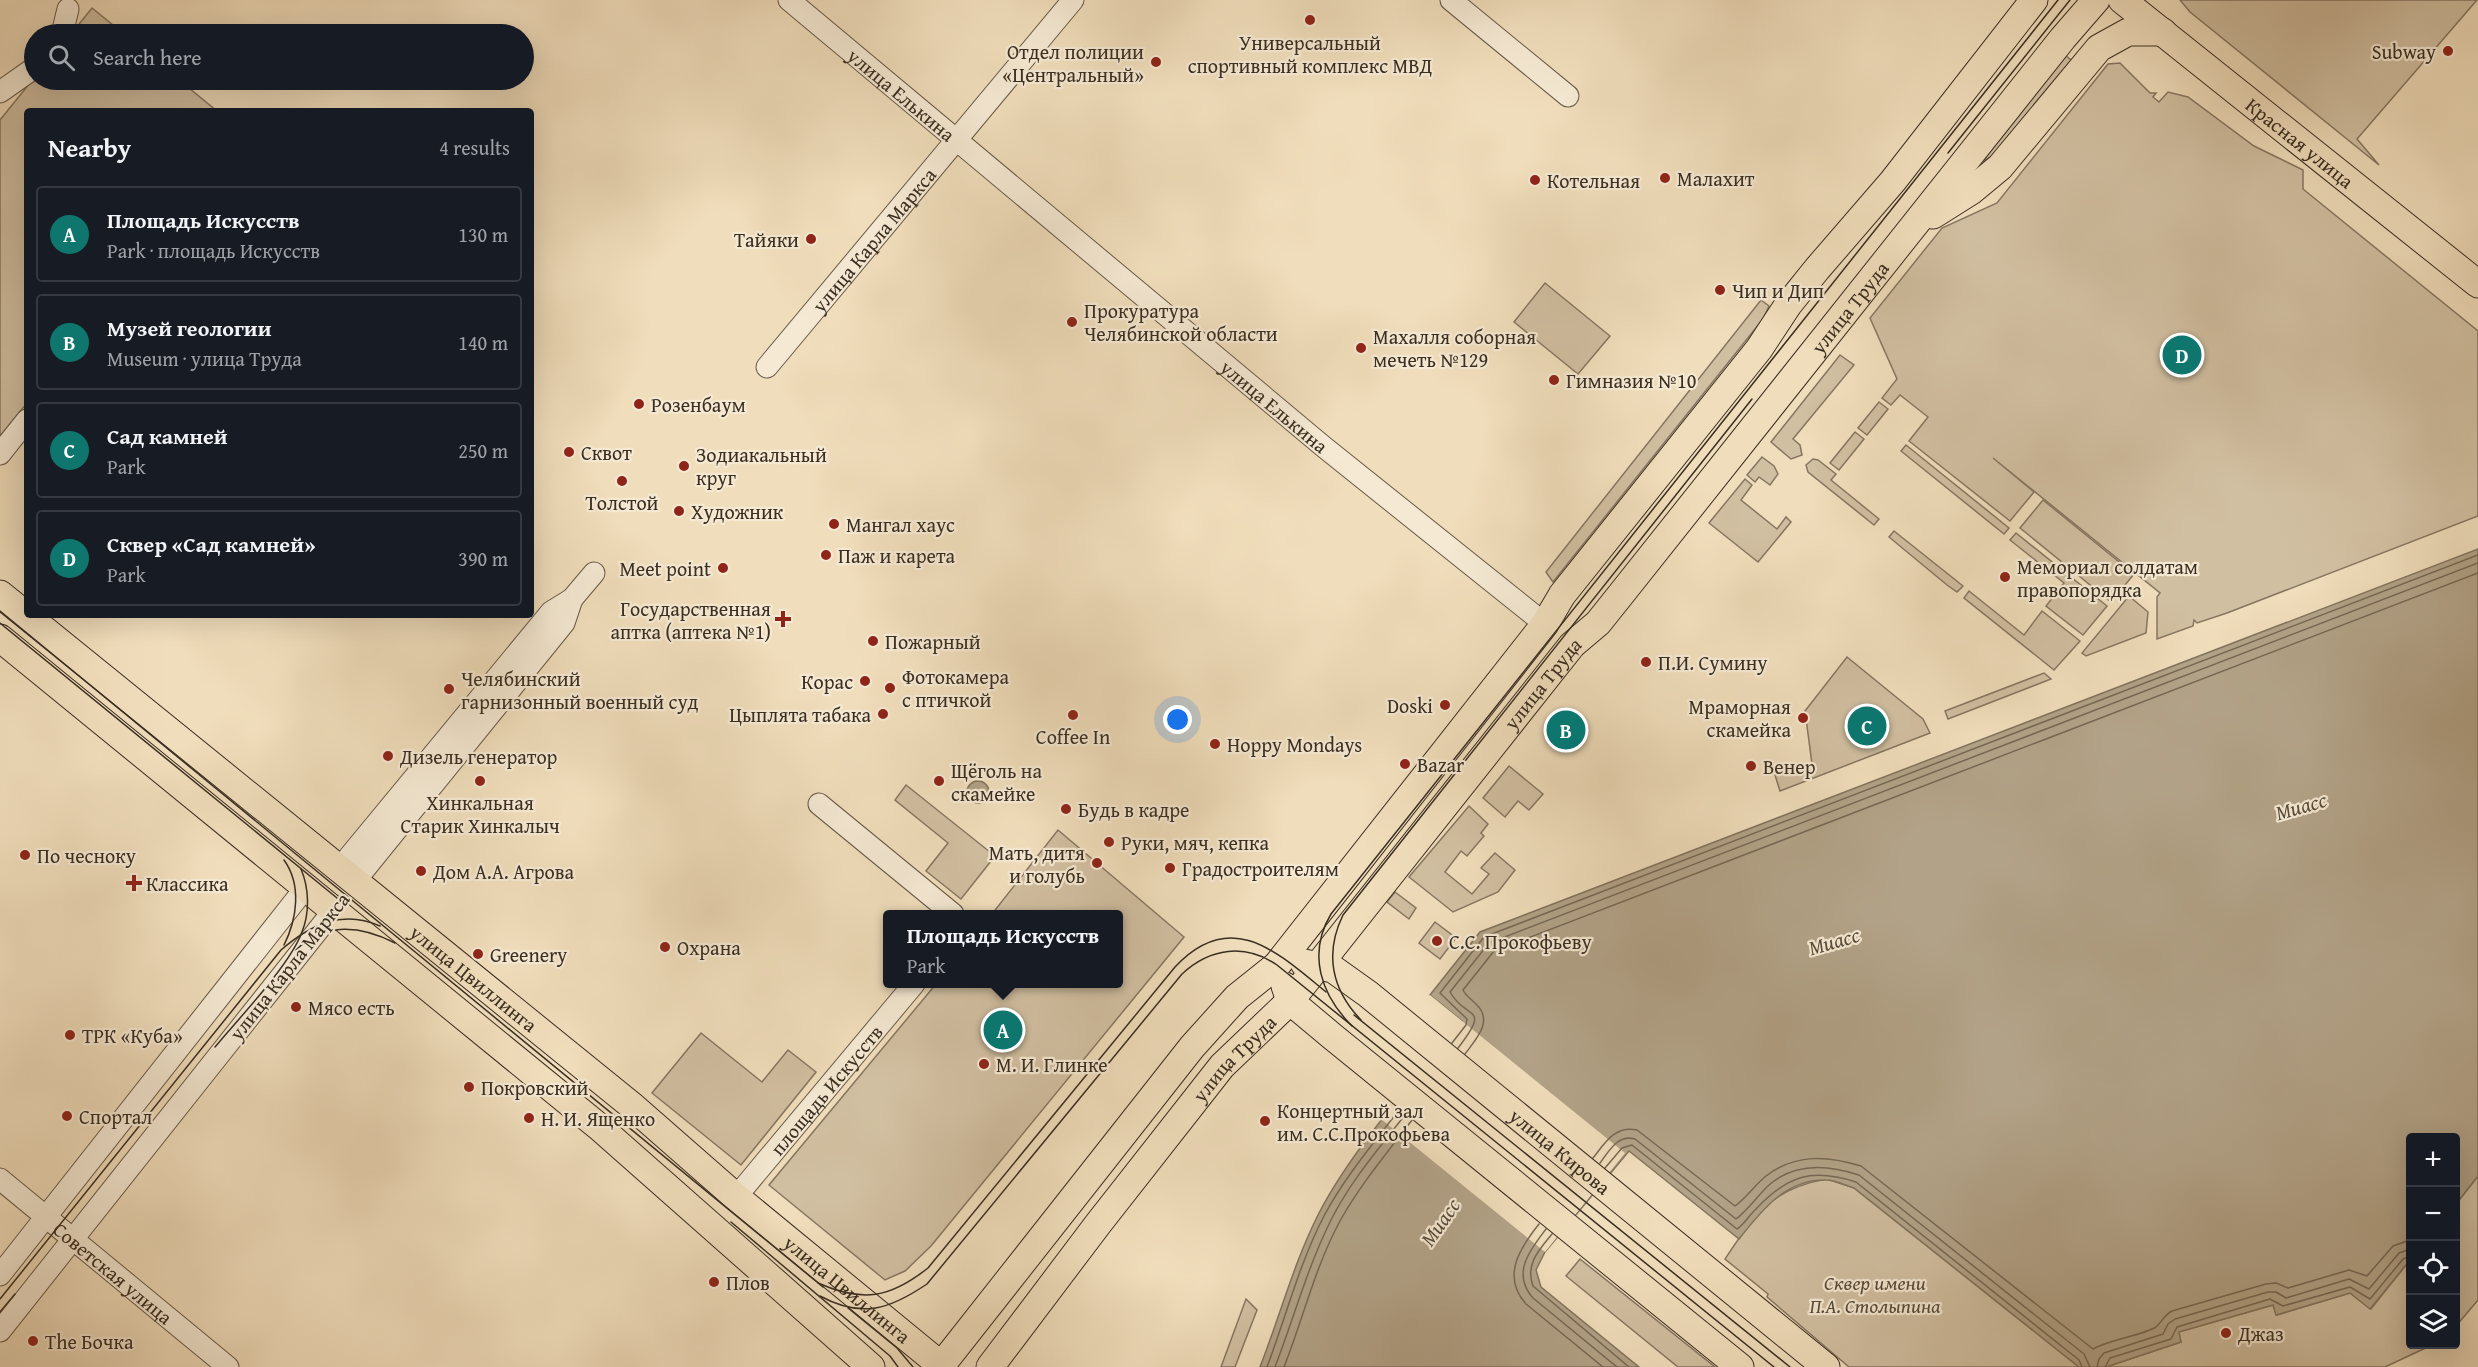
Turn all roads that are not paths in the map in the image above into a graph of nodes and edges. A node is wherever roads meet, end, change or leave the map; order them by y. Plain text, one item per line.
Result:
1 (789, 0) edge
2 (1073, 0) edge
3 (1451, 0) edge
4 (2034, 0) edge
5 (2097, 0) edge
6 (2122, 0) edge
7 (2149, 0) edge
8 (68, 9) dead end
9 (64, 24) edge
10 (2163, 32) junction
11 (24, 75) edge
12 (0, 92) edge
13 (1568, 96) dead end
14 (956, 140) junction
15 (1914, 227) junction
16 (2478, 284) edge
17 (767, 367) dead end
18 (24, 424) edge
19 (0, 454) edge
20 (594, 573) dead end
21 (0, 594) edge
22 (24, 614) edge
23 (29, 618) edge
24 (1545, 624) junction
25 (0, 638) edge
26 (1572, 645) junction
27 (819, 804) dead end
28 (347, 875) junction
29 (306, 887) junction
30 (334, 910) junction
31 (946, 910) edge
32 (1280, 961) junction
33 (1318, 966) junction
34 (911, 988) edge
35 (1290, 1001) junction
36 (0, 1179) edge
37 (736, 1197) junction
38 (47, 1218) junction
39 (74, 1240) junction
40 (0, 1275) edge
41 (0, 1330) edge
42 (941, 1366) edge
43 (228, 1367) edge
44 (871, 1367) edge
45 (990, 1367) edge
46 (1740, 1367) edge
47 (1826, 1367) edge

1 - 14 street, улица Елькина
2 - 14 street, улица Карла Маркса
3 - 13 street
4 - 24 main road, улица Труда
5 - 15 main road, улица Труда
6 - 10 main road, Красная улица
7 - 10 main road
8 - 9 street
10 - 15 main road
10 - 16 main road, Красная улица
11 - 12 street
14 - 17 street, улица Карла Маркса
14 - 24 street, улица Елькина
15 - 26 main road, улица Труда
18 - 19 street
20 - 28 street, улица Карла Маркса
21 - 22 main road, улица Цвиллинга
23 - 28 main road, улица Цвиллинга
24 - 26 main road, улица Елькина
24 - 32 main road, улица Труда
25 - 29 main road, улица Цвиллинга
26 - 33 main road, улица Труда
27 - 31 street
28 - 29 main road, улица Карла Маркса
28 - 30 main road, улица Карла Маркса
28 - 37 main road, улица Цвиллинга
29 - 30 main road, улица Цвиллинга
29 - 38 street, улица Карла Маркса
30 - 39 street, улица Карла Маркса
30 - 44 main road, улица Цвиллинга
32 - 33 main road, улица Кирова
32 - 35 main road
32 - 42 main road, улица Труда
33 - 35 main road, улица Труда
33 - 47 main road, улица Кирова
34 - 37 street, площадь Искусств
35 - 45 main road, улица Труда
35 - 46 main road
36 - 38 street, Советская улица
37 - 42 main road, улица Цвиллинга
38 - 39 street, Советская улица
38 - 40 street, улица Карла Маркса
39 - 41 street, улица Карла Маркса
39 - 43 street, Советская улица

